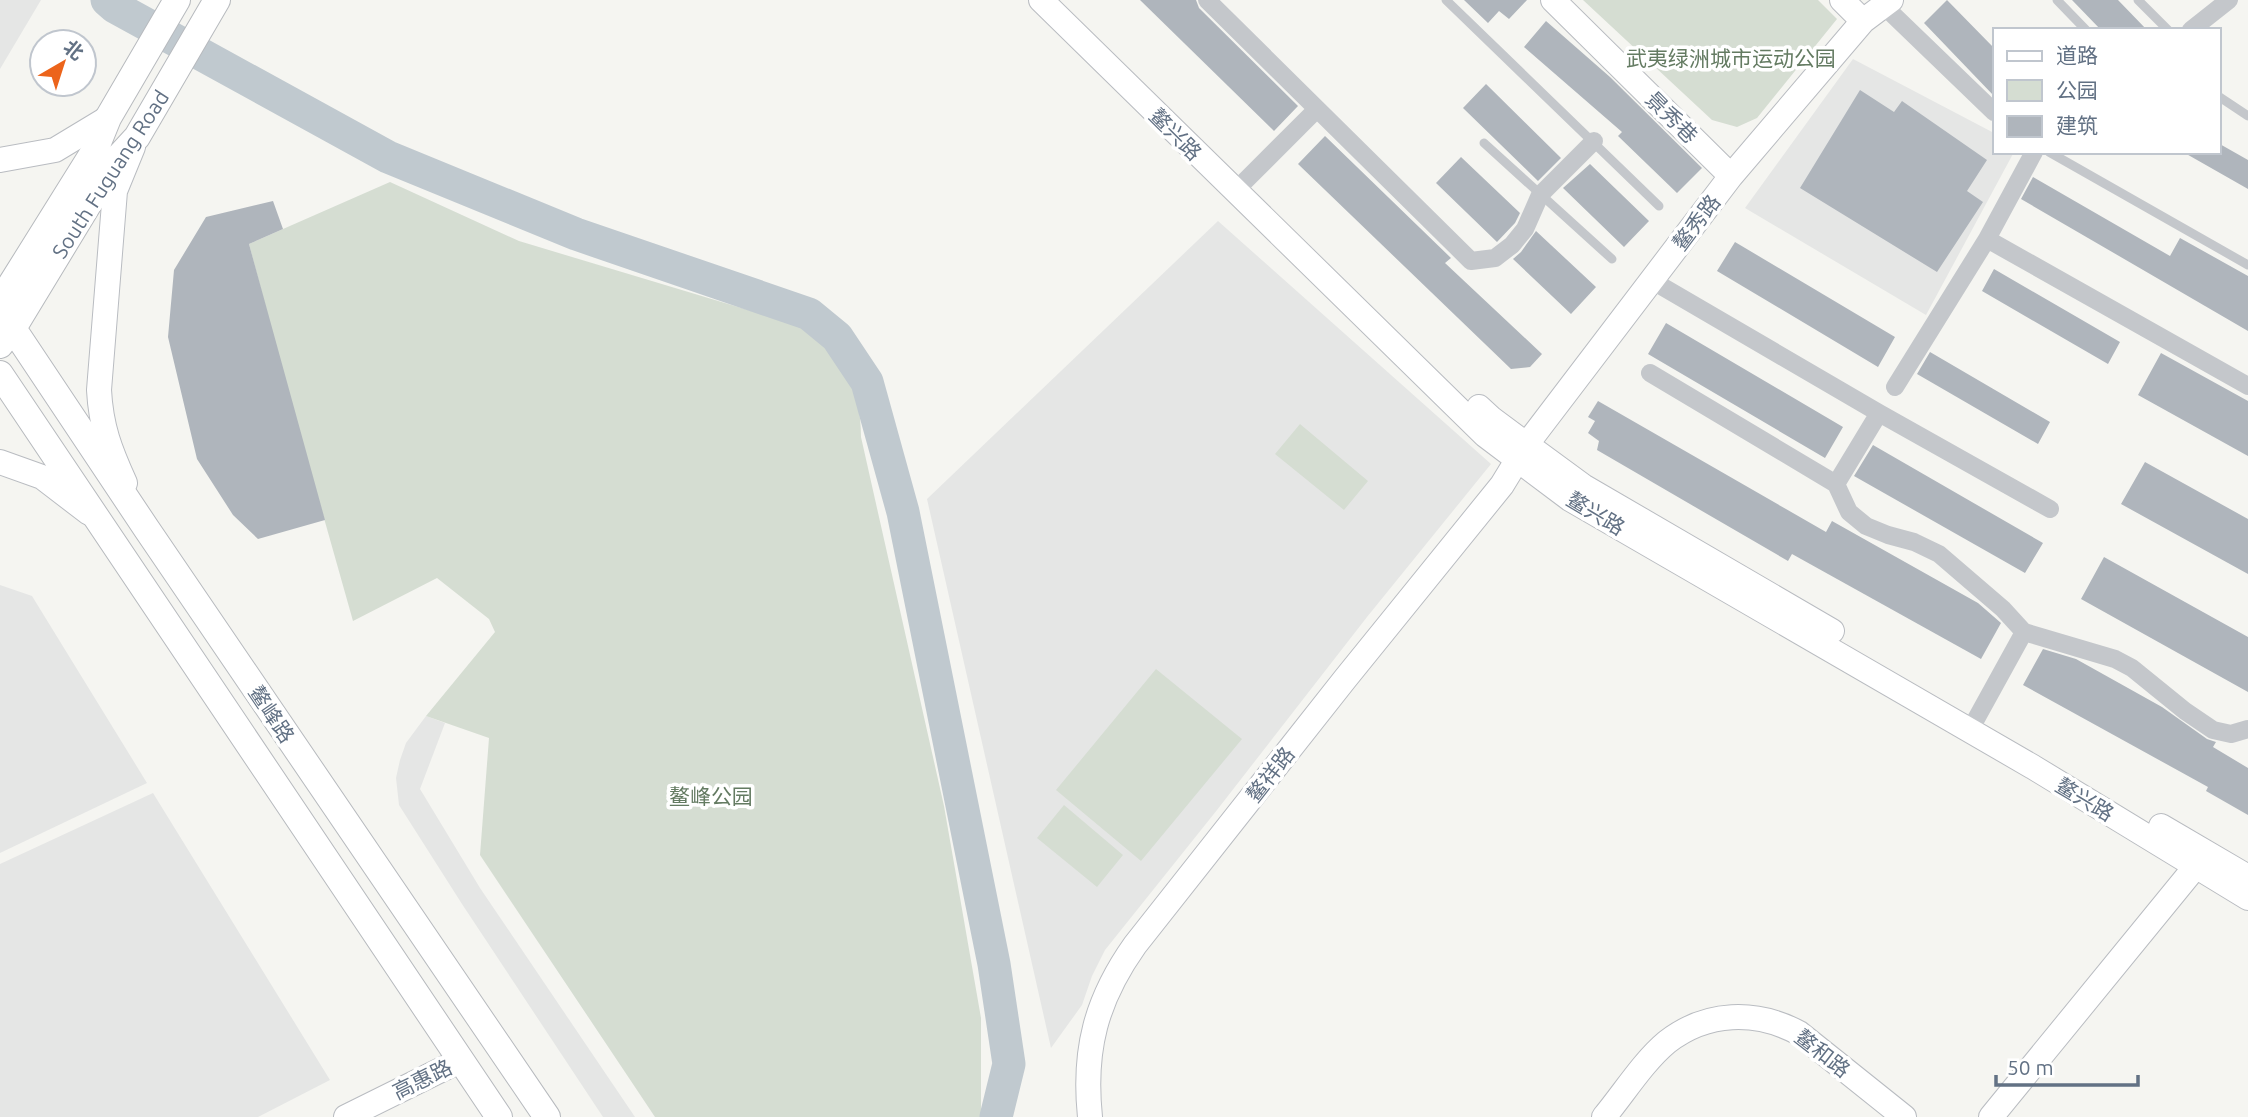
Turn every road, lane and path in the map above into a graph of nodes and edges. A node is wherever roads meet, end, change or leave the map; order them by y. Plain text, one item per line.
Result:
1 (1041, 0) edge
2 (1065, 0) edge
3 (1207, 0) edge
4 (1446, 0) edge
5 (1553, 0) edge
6 (1842, 0) edge
7 (2057, 0) edge
8 (2138, 0) edge
9 (2229, 0) edge
10 (176, 1) edge
11 (1887, 3) edge
12 (211, 10) edge
13 (1863, 20) junction
14 (2083, 28) edge
15 (2166, 28) edge
16 (2194, 28) edge
17 (2220, 97) edge
18 (1317, 108) junction
19 (1993, 111) edge
20 (2248, 116) edge
21 (108, 118) junction
22 (137, 137) junction
23 (1594, 141) junction
24 (1484, 143) dead end
25 (2033, 154) edge
26 (2053, 154) edge
27 (0, 160) edge
28 (1731, 176) junction
29 (1239, 186) junction
30 (1540, 195) junction
31 (1660, 206) dead end
32 (1987, 239) junction
33 (1612, 259) dead end
34 (2248, 265) edge
35 (1651, 280) junction
36 (0, 302) edge
37 (4, 328) edge
38 (1650, 373) dead end
39 (0, 374) edge
40 (2248, 386) edge
41 (1895, 387) dead end
42 (1879, 413) junction
43 (1522, 452) junction
44 (0, 462) edge
45 (1836, 484) junction
46 (2050, 509) dead end
47 (101, 523) junction
48 (146, 528) junction
49 (2024, 632) junction
50 (1974, 723) junction
51 (2248, 729) edge
52 (2200, 858) junction
53 (2248, 877) edge
54 (2248, 898) edge
55 (461, 1060) junction
56 (346, 1117) edge
57 (499, 1117) edge
58 (547, 1117) edge
59 (1090, 1117) edge
60 (1604, 1117) edge
61 (1904, 1117) edge
62 (1991, 1117) edge

1 - 29 street, 鳌兴路
2 - 29 street, 鳌兴路
3 - 18 street
4 - 23 lane
5 - 28 street, 景秀巷
6 - 13 street
7 - 14 lane
8 - 15 lane
9 - 16 street
10 - 21 main road, South Fuguang Road
11 - 13 street, 鳌秀路
11 - 19 street
12 - 22 main road, South Fuguang Road
13 - 28 street, 鳌秀路
17 - 20 lane
18 - 29 street
18 - 30 street
21 - 27 street
21 - 36 main road, South Fuguang Road
22 - 37 main road, South Fuguang Road
22 - 48 street
23 - 30 street
23 - 31 lane
24 - 30 lane
25 - 32 street
26 - 34 lane
28 - 35 street, 鳌秀路
29 - 43 street, 鳌兴路
30 - 33 lane
32 - 40 street
32 - 41 street
35 - 42 street
35 - 43 street, 鳌秀路
37 - 48 main road, 鳌峰路
38 - 45 street
39 - 47 main road, 鳌峰路
42 - 45 street
42 - 46 street
43 - 50 street, 鳌兴路
43 - 59 street, 鳌祥路
44 - 47 street
45 - 49 street
47 - 55 main road, 鳌峰路
48 - 58 main road, 鳌峰路
49 - 50 street
49 - 51 street
50 - 52 street, 鳌兴路
52 - 53 street, 鳌兴路
52 - 54 street, 鳌兴路
52 - 62 street
55 - 56 street, 高惠路
55 - 57 main road, 鳌峰路
60 - 61 street, 鳌和路

